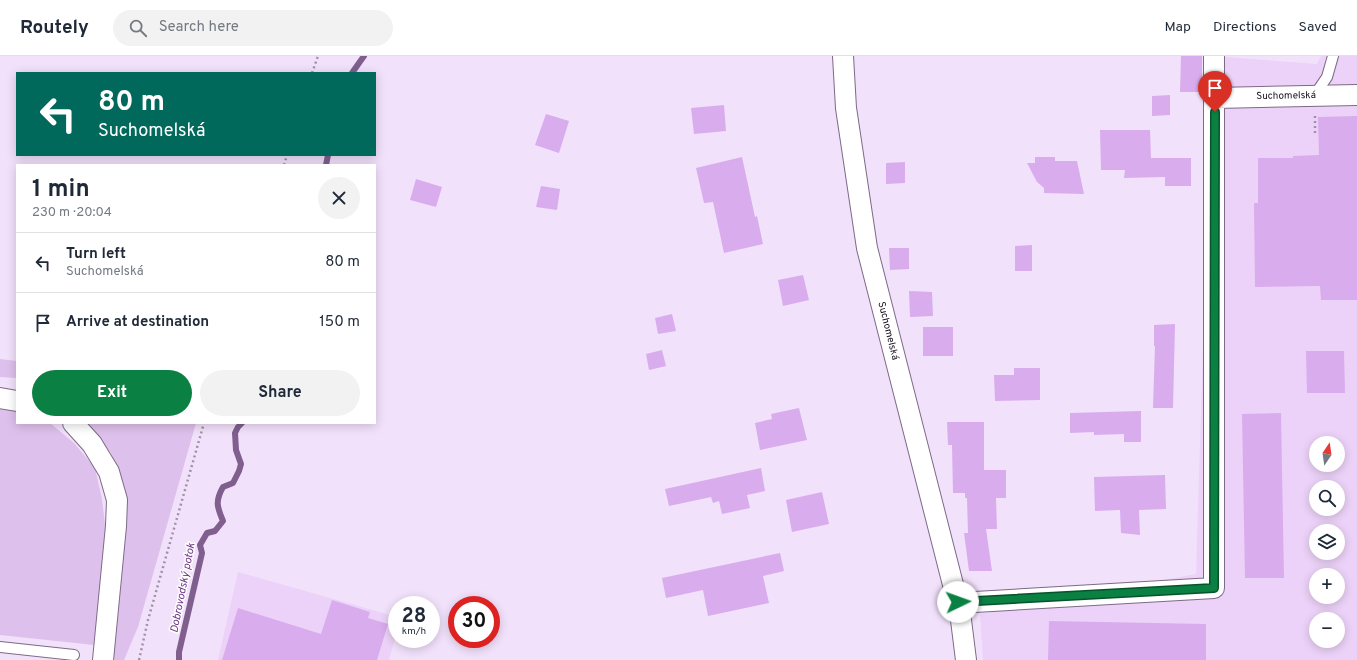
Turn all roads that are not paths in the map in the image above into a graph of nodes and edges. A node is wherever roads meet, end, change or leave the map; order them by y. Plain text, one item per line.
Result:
1 (843, 56) edge
2 (1214, 56) edge
3 (1333, 56) edge
4 (1357, 95) edge
5 (1314, 96) junction
6 (1215, 98) junction
7 (0, 398) edge
8 (16, 401) edge
9 (74, 424) edge
10 (958, 602) junction
11 (0, 647) edge
12 (74, 655) dead end
13 (103, 660) edge
14 (966, 660) edge

1 - 10 street, Suchomelská
2 - 6 street
3 - 5 lane
4 - 5 street, Suchomelská
5 - 6 street, Suchomelská
6 - 10 street
7 - 8 street
9 - 13 street
10 - 14 street, Suchomelská
11 - 12 lane

